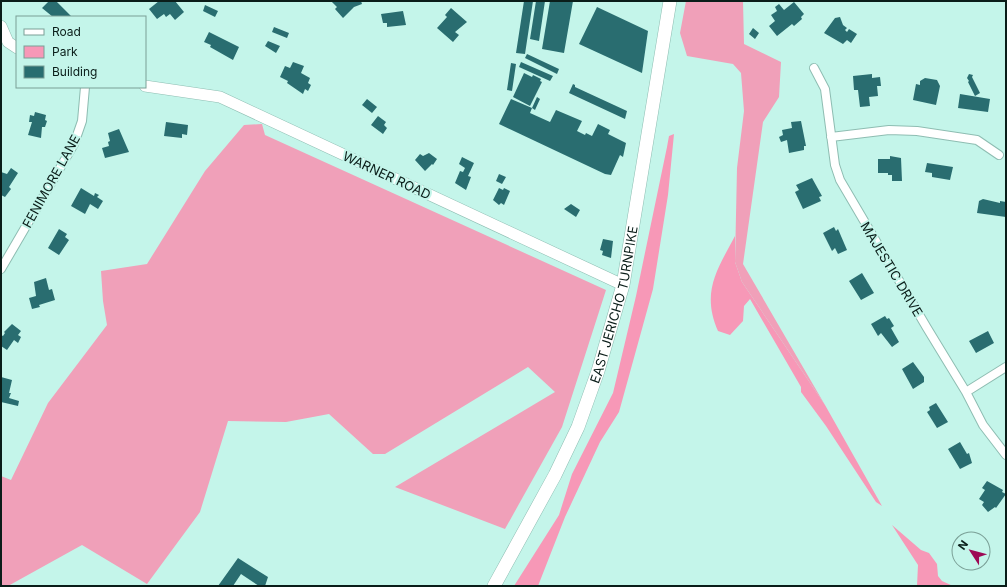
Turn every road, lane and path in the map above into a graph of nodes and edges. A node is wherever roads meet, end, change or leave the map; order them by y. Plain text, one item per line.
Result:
1 (670, 1) edge
2 (1, 26) edge
3 (16, 47) edge
4 (814, 68) dead end
5 (146, 86) edge
6 (85, 88) edge
7 (831, 137) junction
8 (999, 156) dead end
9 (1, 269) edge
10 (623, 285) junction
11 (1006, 367) edge
12 (966, 392) junction
13 (1006, 455) edge
14 (494, 586) edge

1 - 10 main road, EAST JERICHO TURNPIKE
2 - 3 street
4 - 7 street, MAJESTIC DRIVE
5 - 10 street, WARNER ROAD
6 - 9 street, FENIMORE LANE
7 - 8 street
7 - 12 street, MAJESTIC DRIVE
10 - 14 main road, EAST JERICHO TURNPIKE
11 - 12 street
12 - 13 street, MAJESTIC DRIVE

